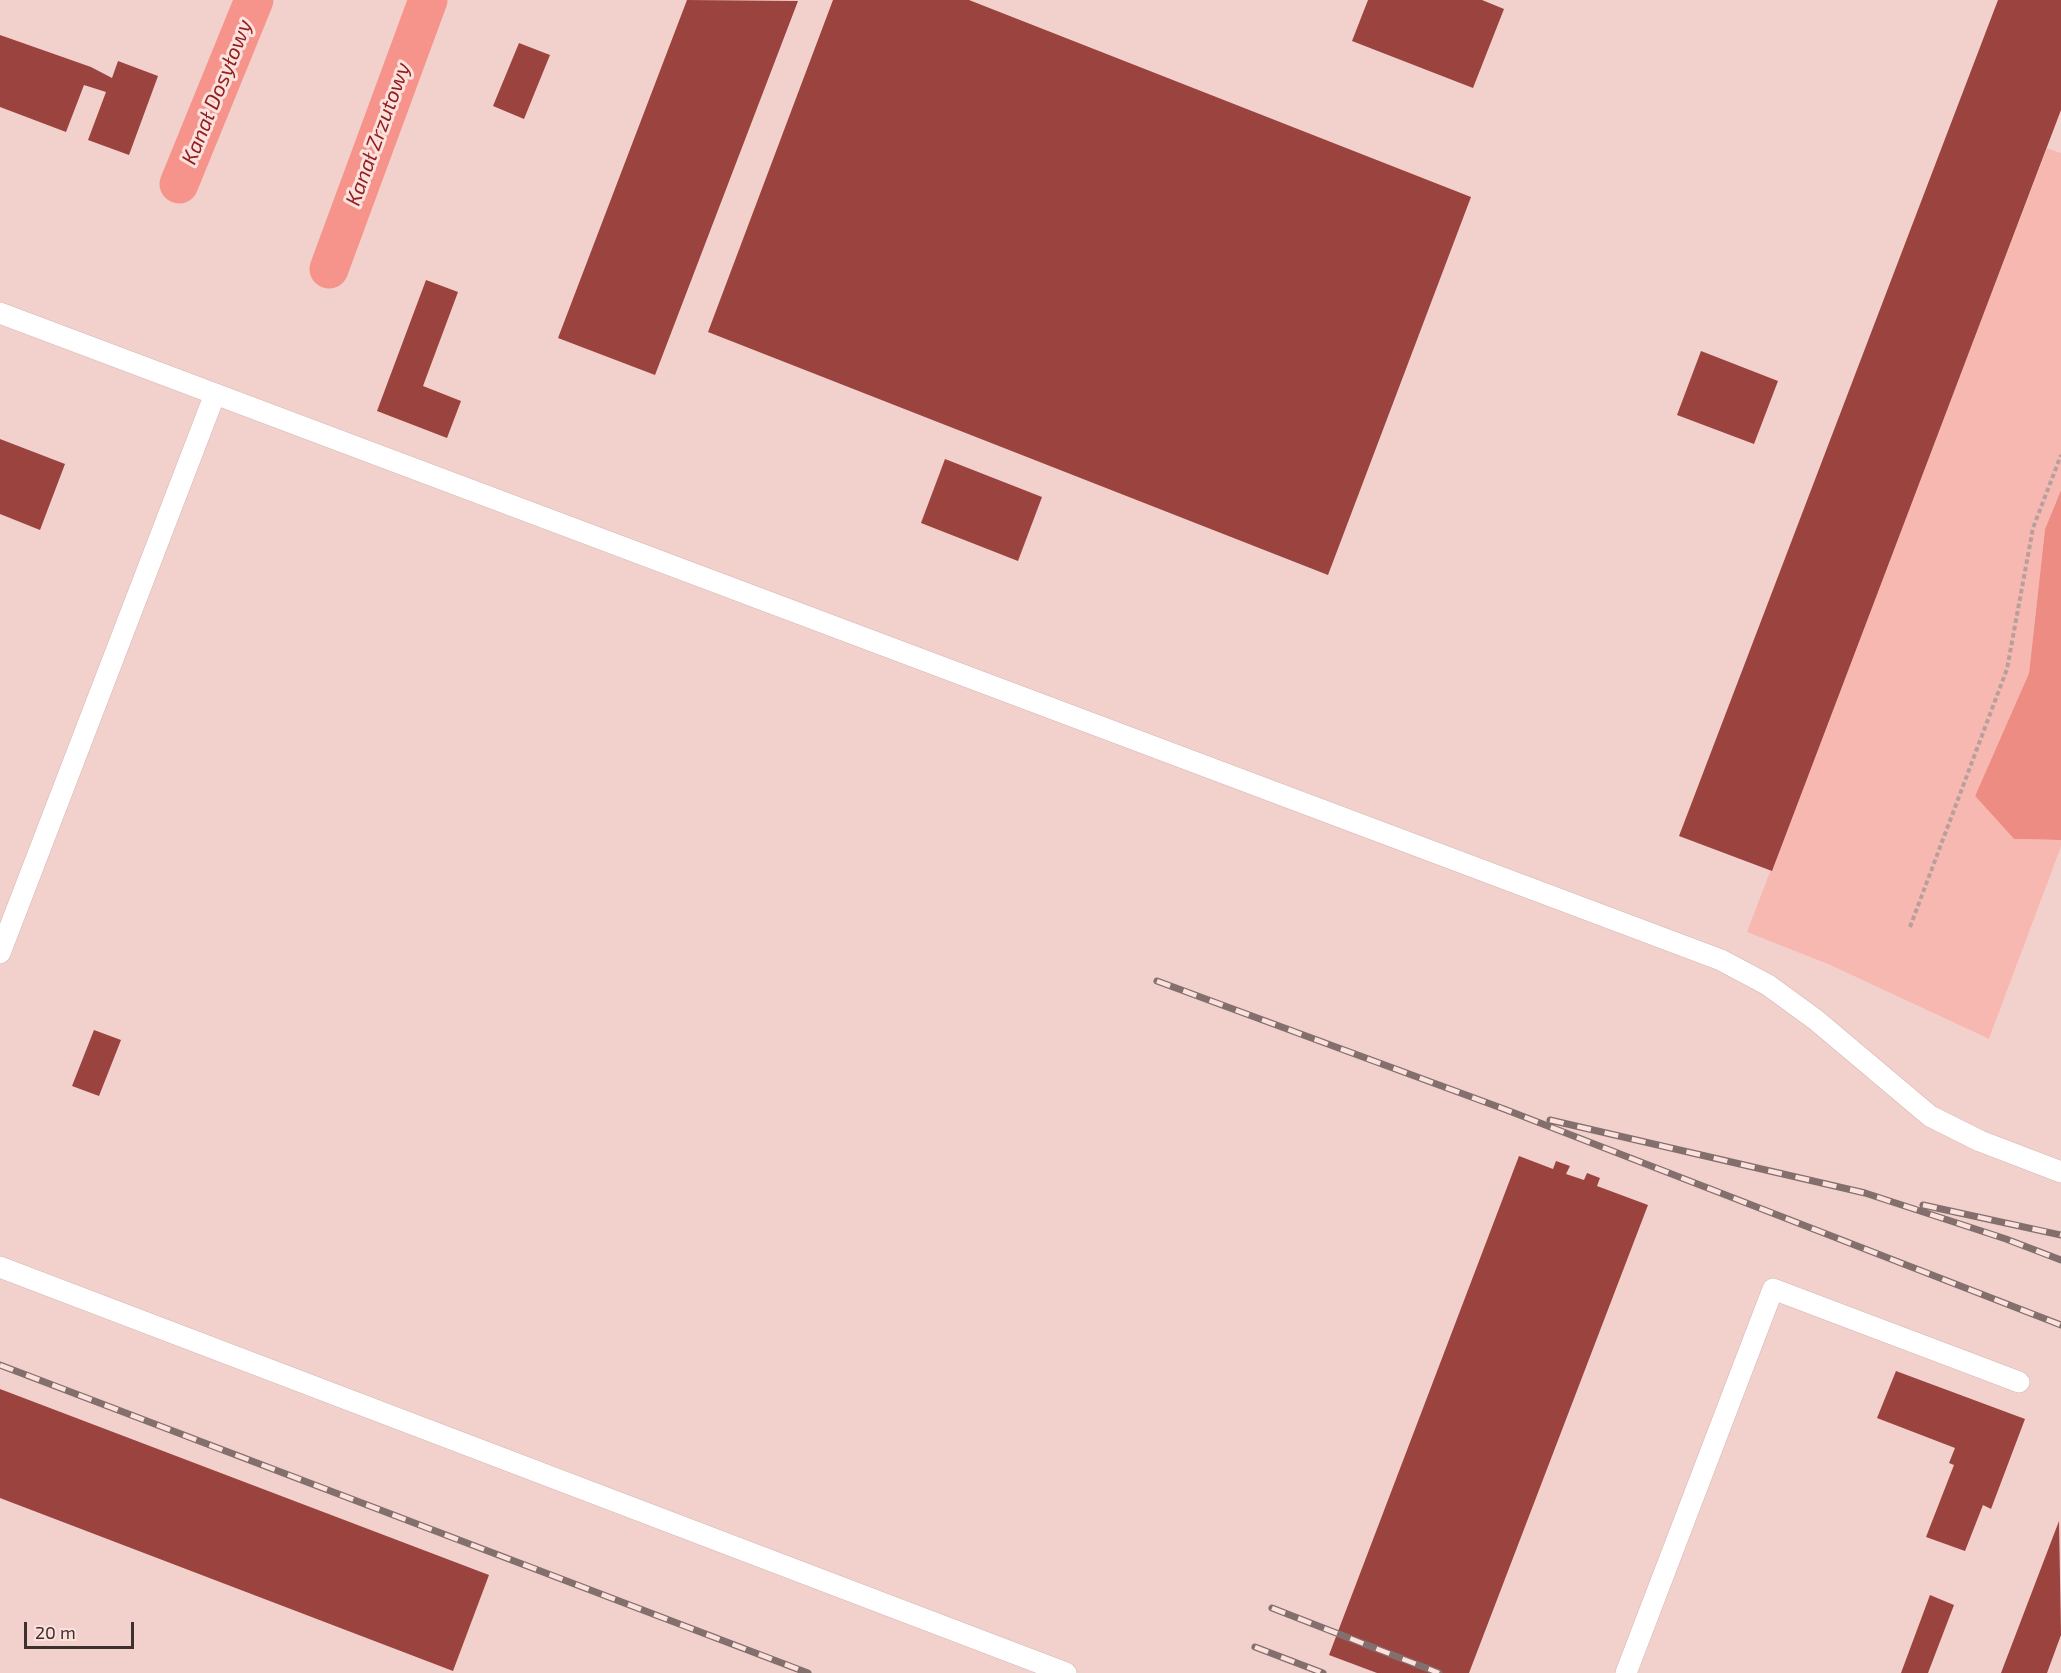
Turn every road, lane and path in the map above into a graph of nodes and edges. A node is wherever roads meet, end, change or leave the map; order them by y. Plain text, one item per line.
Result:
1 (0, 313) edge
2 (215, 394) junction
3 (2061, 455) edge
4 (1910, 927) dead end
5 (0, 953) edge
6 (2061, 1172) edge
7 (0, 1267) edge
8 (2019, 1382) dead end
9 (1066, 1673) edge
10 (1626, 1673) edge

1 - 2 lane
2 - 5 lane
2 - 6 lane
3 - 4 path
7 - 9 lane
8 - 10 lane

